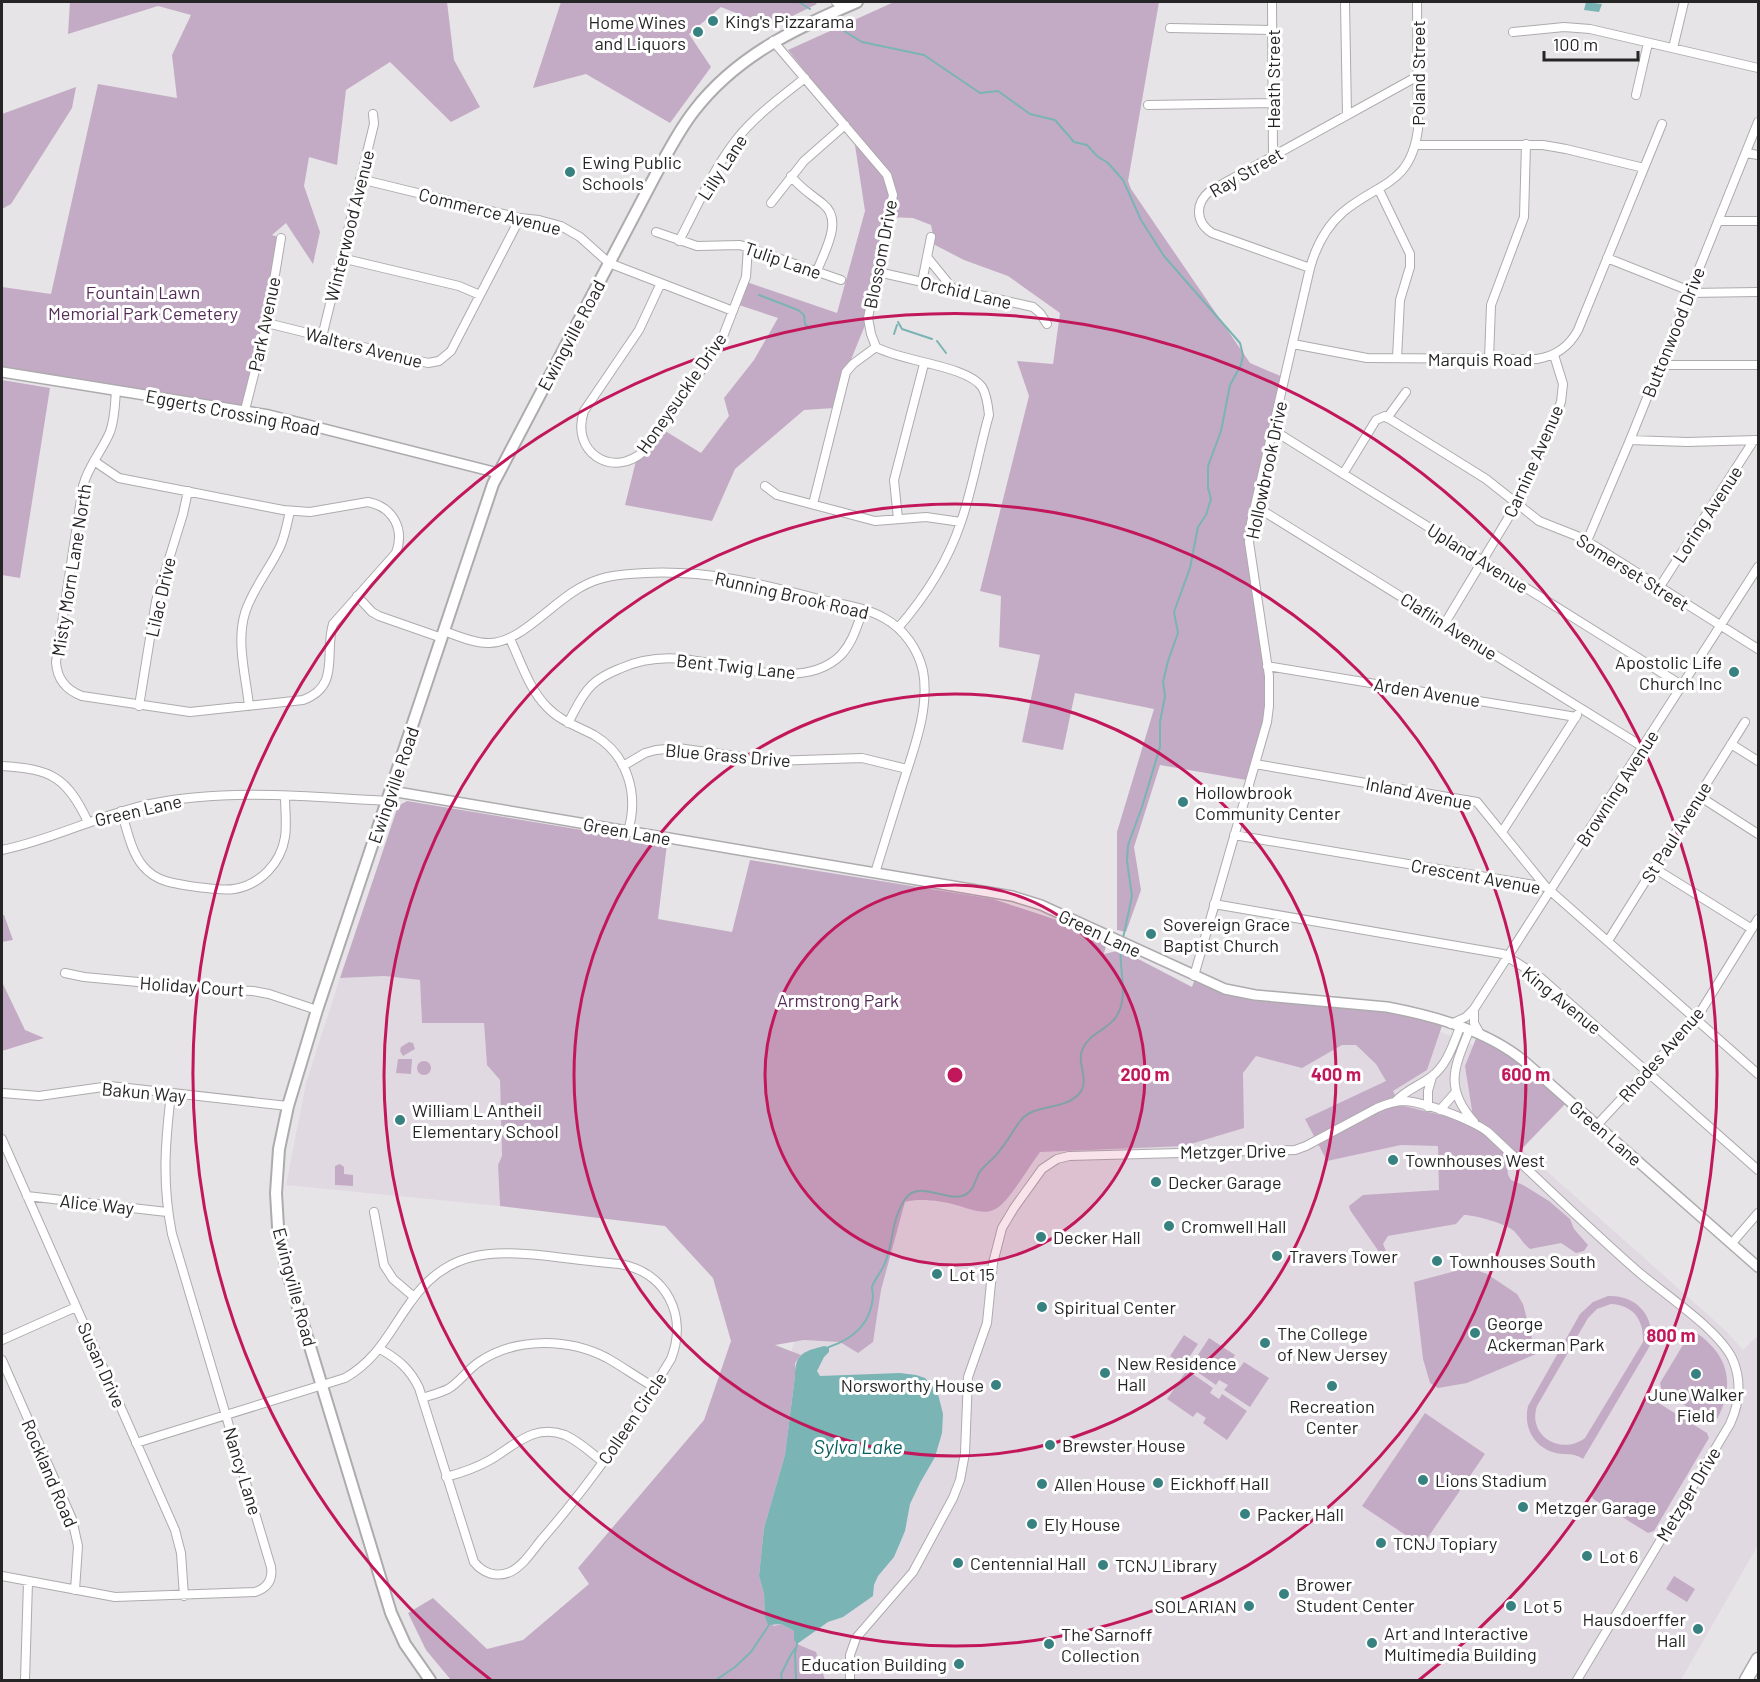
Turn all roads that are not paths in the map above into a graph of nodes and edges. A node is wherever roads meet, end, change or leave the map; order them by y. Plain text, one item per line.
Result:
1 (857, 2) edge
2 (1272, 2) edge
3 (1345, 2) edge
4 (1417, 2) edge
5 (1684, 2) edge
6 (839, 5) edge
7 (1170, 28) dead end
8 (1272, 30) junction
9 (1513, 32) dead end
10 (773, 41) junction
11 (1648, 43) junction
12 (1673, 48) junction
13 (1758, 68) edge
14 (1418, 76) junction
15 (805, 78) junction
16 (1636, 95) dead end
17 (1273, 103) junction
18 (1148, 105) dead end
19 (373, 114) dead end
20 (1347, 116) junction
21 (1758, 122) edge
22 (1662, 124) dead end
23 (845, 125) junction
24 (1526, 144) junction
25 (1416, 145) junction
26 (1746, 153) junction
27 (1758, 155) edge
28 (1273, 156) junction
29 (1644, 168) junction
30 (791, 176) junction
31 (360, 179) junction
32 (1379, 190) junction
33 (771, 203) dead end
34 (520, 218) junction
35 (1718, 221) junction
36 (1758, 221) edge
37 (656, 232) dead end
38 (931, 237) dead end
39 (281, 238) dead end
40 (679, 241) junction
41 (748, 247) junction
42 (927, 257) junction
43 (341, 258) junction
44 (1607, 258) junction
45 (609, 263) junction
46 (1310, 268) junction
47 (817, 271) junction
48 (878, 272) junction
49 (841, 280) dead end
50 (922, 282) junction
51 (660, 285) junction
52 (953, 289) junction
53 (1689, 292) junction
54 (1758, 292) edge
55 (480, 294) junction
56 (733, 311) junction
57 (267, 323) junction
58 (1047, 324) dead end
59 (322, 337) junction
60 (1293, 344) junction
61 (876, 347) junction
62 (1554, 355) junction
63 (1397, 358) junction
64 (1489, 359) junction
65 (924, 364) junction
66 (1660, 364) junction
67 (1758, 365) edge
68 (2, 372) edge
69 (116, 390) junction
70 (1406, 392) dead end
71 (245, 410) junction
72 (1387, 418) junction
73 (1273, 430) junction
74 (1630, 440) junction
75 (1756, 440) edge
76 (94, 461) junction
77 (498, 472) junction
78 (1343, 474) junction
79 (765, 486) dead end
80 (188, 490) junction
81 (813, 504) junction
82 (1516, 504) junction
83 (1256, 506) junction
84 (290, 511) junction
85 (898, 519) junction
86 (961, 522) junction
87 (1587, 541) junction
88 (1484, 561) junction
89 (1758, 567) edge
90 (1659, 588) junction
91 (357, 596) junction
92 (863, 610) junction
93 (1445, 623) junction
94 (1720, 626) junction
95 (898, 628) junction
96 (443, 635) junction
97 (510, 639) junction
98 (1758, 649) edge
99 (1267, 666) junction
100 (1683, 686) junction
101 (139, 706) junction
102 (249, 706) junction
103 (1582, 708) junction
104 (1576, 717) junction
105 (1745, 722) dead end
106 (568, 723) junction
107 (1731, 744) junction
108 (1643, 747) junction
109 (1758, 761) edge
110 (1255, 764) junction
111 (2, 766) edge
112 (623, 766) junction
113 (907, 769) junction
114 (285, 796) junction
115 (389, 796) junction
116 (1699, 796) junction
117 (122, 811) junction
118 (88, 822) junction
119 (628, 831) junction
120 (1502, 831) junction
121 (1758, 834) edge
122 (1234, 835) junction
123 (2, 850) edge
124 (1654, 868) junction
125 (875, 873) junction
126 (1549, 889) junction
127 (1214, 904) junction
128 (1758, 919) edge
129 (1752, 929) junction
130 (1608, 941) junction
131 (1508, 957) junction
132 (65, 973) dead end
133 (1194, 976) junction
134 (1474, 1009) junction
135 (317, 1010) junction
136 (1696, 1018) junction
137 (1460, 1027) junction
138 (1480, 1034) junction
139 (1647, 1071) junction
140 (1758, 1074) edge
141 (1432, 1077) junction
142 (2, 1094) edge
143 (171, 1094) junction
144 (1455, 1094) junction
145 (1396, 1101) junction
146 (288, 1106) junction
147 (1428, 1107) junction
148 (1440, 1110) junction
149 (1475, 1123) junction
150 (1597, 1125) junction
151 (2, 1139) edge
152 (1758, 1170) edge
153 (27, 1196) junction
154 (167, 1212) junction
155 (374, 1212) dead end
156 (1758, 1213) edge
157 (1732, 1243) junction
158 (1758, 1267) edge
159 (414, 1297) junction
160 (76, 1306) junction
161 (2, 1340) edge
162 (380, 1349) junction
163 (2, 1360) edge
164 (322, 1386) junction
165 (654, 1387) junction
166 (422, 1398) junction
167 (226, 1415) junction
168 (136, 1443) junction
169 (603, 1462) junction
170 (446, 1477) junction
171 (2, 1576) edge
172 (28, 1582) junction
173 (75, 1590) junction
174 (184, 1596) junction
175 (1758, 1659) edge
176 (25, 1680) edge
177 (430, 1680) edge
178 (850, 1680) edge
179 (1576, 1680) edge
180 (1746, 1680) edge

1 - 6 main road, Ewingville Road
2 - 8 street, Heath Street
3 - 20 street
4 - 14 street, Poland Street
5 - 12 street
6 - 10 main road, Ewingville Road
7 - 8 street
8 - 17 street, Heath Street
9 - 11 street
10 - 15 street, Blossom Drive
10 - 45 main road, Ewingville Road
11 - 12 street
11 - 16 street
12 - 13 street
14 - 20 street, Ray Street
14 - 25 street, Poland Street
15 - 23 street, Blossom Drive
15 - 40 street, Lilly Lane
17 - 18 street
17 - 28 street, Heath Street
19 - 31 street, Winterwood Avenue
20 - 28 street, Ray Street
21 - 26 street, Buttonwood Drive
22 - 29 street, Marquis Road
23 - 30 street
23 - 48 street, Blossom Drive
24 - 25 street
24 - 29 street
24 - 64 street
25 - 32 street, Hollowbrook Drive
26 - 27 street
26 - 35 street, Buttonwood Drive
28 - 46 street, Ray Street
29 - 44 street, Marquis Road
30 - 33 street
30 - 47 street
31 - 34 street, Commerce Avenue
31 - 43 street, Winterwood Avenue
32 - 46 street, Hollowbrook Drive
32 - 63 street
34 - 45 street, Commerce Avenue
34 - 55 street, Walters Avenue
35 - 36 street
35 - 53 street, Buttonwood Drive
37 - 40 street, Tulip Lane
38 - 42 street
39 - 57 street, Park Avenue
40 - 41 street, Tulip Lane
41 - 47 street, Tulip Lane
41 - 56 street
42 - 50 street
42 - 52 street
43 - 55 street
43 - 59 street, Winterwood Avenue
44 - 53 street
44 - 62 street, Marquis Road
45 - 51 street, Honeysuckle Drive
45 - 77 main road, Ewingville Road
46 - 60 street, Hollowbrook Drive
47 - 49 street, Tulip Lane
48 - 50 street, Orchid Lane
48 - 61 street, Blossom Drive
50 - 52 street, Orchid Lane
51 - 56 street, Honeysuckle Drive
51 - 56 street, Honeysuckle Drive
52 - 58 street, Orchid Lane
53 - 54 street
53 - 66 street, Buttonwood Drive
55 - 59 street, Walters Avenue
57 - 59 street, Walters Avenue
57 - 71 street, Park Avenue
60 - 63 street, Marquis Road
60 - 73 street, Hollowbrook Drive
61 - 65 street
61 - 81 street
62 - 64 street, Marquis Road
62 - 82 street, Carnine Avenue
63 - 64 street, Marquis Road
65 - 85 street
65 - 86 street
66 - 67 street
66 - 74 street, Buttonwood Drive
68 - 69 street, Eggerts Crossing Road
69 - 71 street, Eggerts Crossing Road
69 - 76 street, Misty Morn Lane North
70 - 72 street
71 - 77 street, Eggerts Crossing Road
72 - 78 street
72 - 82 street, Somerset Street
73 - 78 street, Upland Avenue
73 - 83 street, Hollowbrook Drive
74 - 75 street
74 - 87 street, Buttonwood Drive
75 - 90 street, Loring Avenue
76 - 80 street
76 - 101 street, Misty Morn Lane North
77 - 96 main road, Ewingville Road
78 - 88 street, Upland Avenue
79 - 81 street
80 - 84 street
80 - 101 street, Lilac Drive
81 - 85 street
82 - 87 street, Somerset Street
82 - 88 street, Carnine Avenue
83 - 93 street, Claflin Avenue
83 - 99 street, Hollowbrook Drive
84 - 91 street
84 - 102 street
85 - 86 street
86 - 95 street
87 - 90 street, Somerset Street
88 - 93 street, Carnine Avenue
88 - 100 street, Upland Avenue
89 - 94 street, Browning Avenue
90 - 94 street, Somerset Street
91 - 96 street
91 - 102 street
92 - 95 street, Running Brook Road
92 - 97 street, Running Brook Road
92 - 106 street, Bent Twig Lane
93 - 103 street, Claflin Avenue
94 - 98 street, Somerset Street
94 - 100 street, Browning Avenue
95 - 113 street, Running Brook Road
96 - 97 street
96 - 115 main road, Ewingville Road
97 - 106 street
99 - 104 street, Arden Avenue
99 - 110 street, Hollowbrook Drive
100 - 108 street, Browning Avenue
101 - 102 street
103 - 104 street
103 - 108 street, Claflin Avenue
104 - 120 street
105 - 107 street, St Paul Avenue
106 - 112 street
107 - 109 street
107 - 116 street, St Paul Avenue
108 - 126 street, Browning Avenue
110 - 120 street, Inland Avenue
110 - 122 street, Hollowbrook Drive
111 - 118 street
112 - 113 street, Blue Grass Drive
112 - 119 street
113 - 125 street, Running Brook Road
114 - 115 street, Green Lane
114 - 117 street, Green Lane
114 - 117 street
115 - 119 street, Green Lane
115 - 135 main road, Ewingville Road
116 - 121 street
116 - 124 street, St Paul Avenue
117 - 118 street, Green Lane
118 - 123 street, Green Lane
119 - 125 street, Green Lane
120 - 126 street, Inland Avenue
122 - 126 street, Crescent Avenue
122 - 127 street, Hollowbrook Drive
124 - 129 street
124 - 130 street, St Paul Avenue
125 - 133 street, Green Lane
126 - 130 street, Crescent Avenue
126 - 131 street, Browning Avenue
127 - 131 street, King Avenue
127 - 133 street, Hollowbrook Drive
128 - 129 street, Rhodes Avenue
129 - 136 street, Rhodes Avenue
130 - 136 street, Crescent Avenue
131 - 134 street, Browning Avenue
131 - 139 street, King Avenue
132 - 135 street, Holiday Court
133 - 137 street, Green Lane
134 - 137 street
134 - 138 street
135 - 146 main road, Ewingville Road
136 - 139 street, Rhodes Avenue
136 - 140 street, Crescent Avenue
137 - 138 street, Green Lane
137 - 141 street
137 - 144 street
138 - 150 street, Green Lane
139 - 150 street, Rhodes Avenue
139 - 152 street, King Avenue
141 - 145 street
141 - 147 street
142 - 143 street, Bakun Way
143 - 146 street, Bakun Way
143 - 154 street, Nancy Lane
144 - 148 street
144 - 149 street
145 - 147 street, Metzger Drive
145 - 178 street, Metzger Drive
146 - 164 main road, Ewingville Road
147 - 148 street, Metzger Drive
148 - 149 street, Metzger Drive
149 - 179 street, Metzger Drive
150 - 157 street, Green Lane
151 - 153 street, Susan Drive
153 - 154 street, Alice Way
153 - 160 street, Susan Drive
154 - 167 street, Nancy Lane
155 - 159 street
156 - 157 street
157 - 158 street, Green Lane
159 - 162 street, Colleen Circle
159 - 165 street, Colleen Circle
160 - 161 street
160 - 168 street, Susan Drive
162 - 164 street, Colleen Circle
162 - 166 street, Colleen Circle
163 - 173 street, Rockland Road
164 - 167 street, Colleen Circle
164 - 177 main road, Ewingville Road
165 - 166 street
165 - 169 street, Colleen Circle
166 - 170 street, Colleen Circle
167 - 168 street, Colleen Circle
167 - 174 street, Nancy Lane
168 - 174 street, Susan Drive
169 - 170 street
169 - 170 street, Colleen Circle
171 - 172 street, Nancy Lane
172 - 173 street, Nancy Lane
172 - 176 street
173 - 174 street, Nancy Lane
175 - 180 main road

